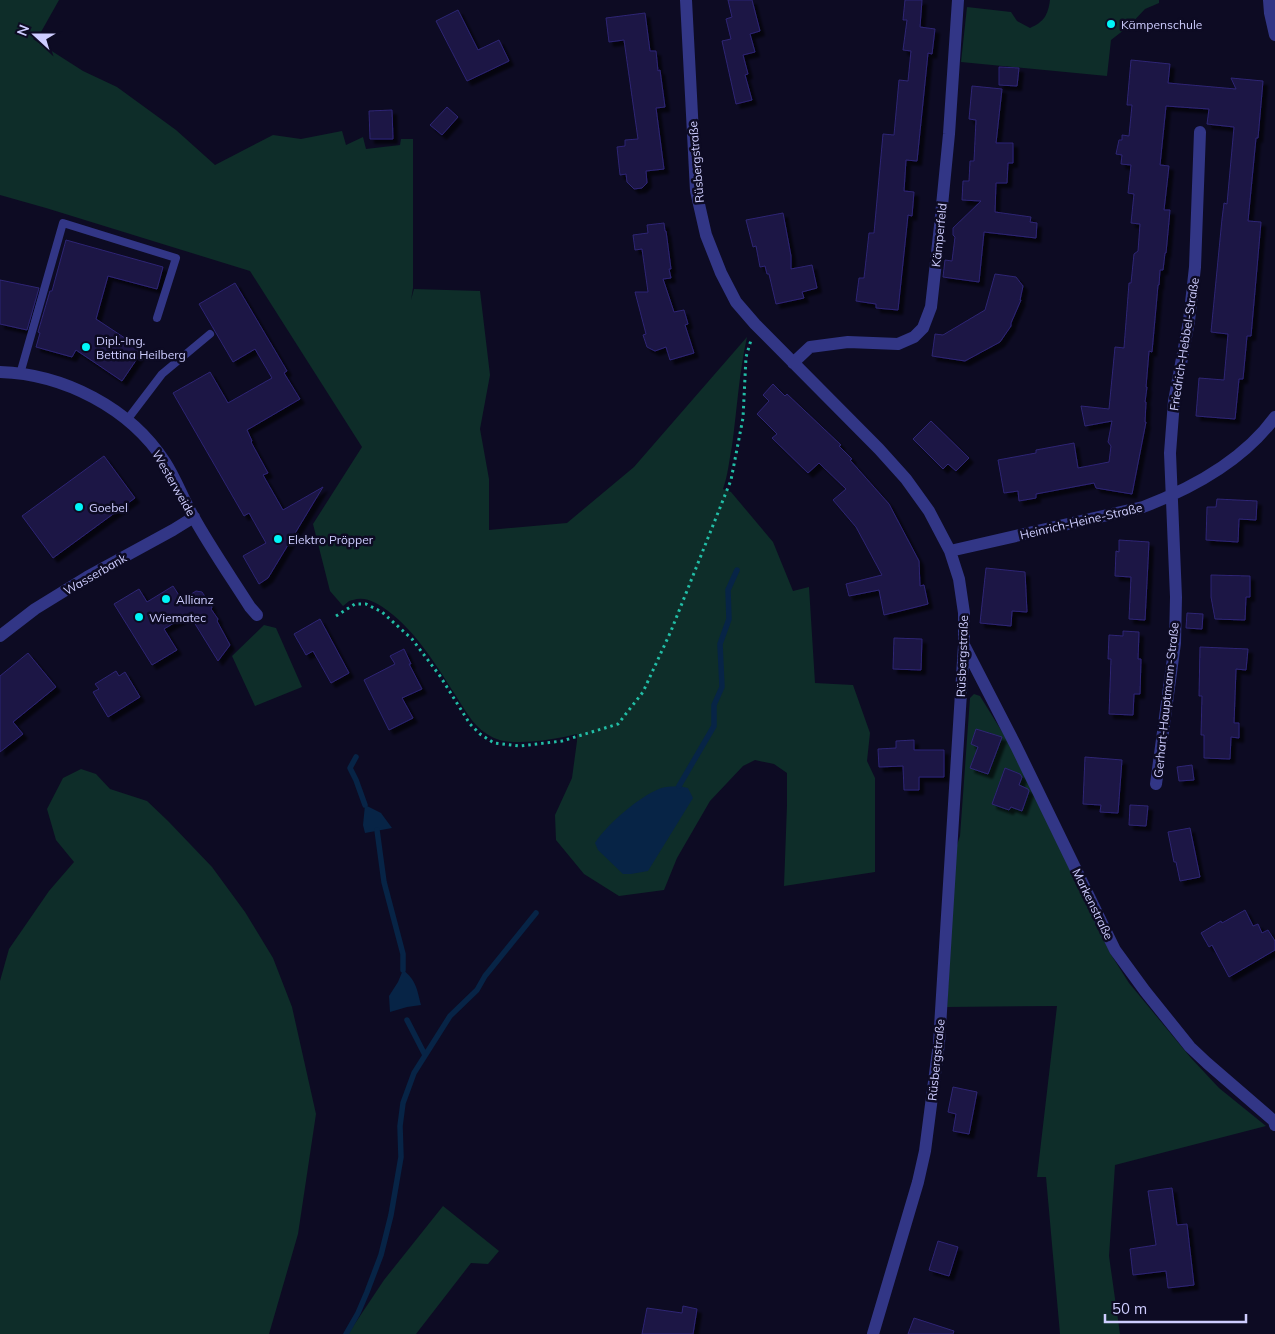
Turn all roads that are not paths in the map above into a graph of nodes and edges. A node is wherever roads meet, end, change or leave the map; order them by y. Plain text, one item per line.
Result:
1 (686, 0) edge
2 (958, 0) edge
3 (1269, 0) edge
4 (1275, 35) edge
5 (1200, 132) dead end
6 (157, 318) dead end
7 (210, 334) dead end
8 (793, 363) junction
9 (0, 372) edge
10 (20, 374) junction
11 (1275, 417) edge
12 (127, 420) junction
13 (1171, 496) junction
14 (194, 517) junction
15 (950, 550) junction
16 (257, 615) dead end
17 (0, 636) edge
18 (964, 645) junction
19 (1156, 784) dead end
20 (1275, 1125) edge
21 (873, 1334) edge

1 - 8 street, Rüsbergstraße
2 - 8 street, Kämperfeld
3 - 4 street
5 - 13 street, Friedrich-Hebbel-Straße
6 - 10 lane
7 - 12 lane
8 - 15 street, Rüsbergstraße
9 - 10 street, Westerweide
10 - 12 street, Westerweide
11 - 13 street, Heinrich-Heine-Straße
12 - 14 street, Westerweide
13 - 15 street, Heinrich-Heine-Straße
13 - 19 street, Gerhart-Hauptmann-Straße
14 - 16 street, Westerweide
14 - 17 street, Wasserbank
15 - 18 street, Rüsbergstraße
18 - 20 street, Markenstraße
18 - 21 street, Rüsbergstraße

